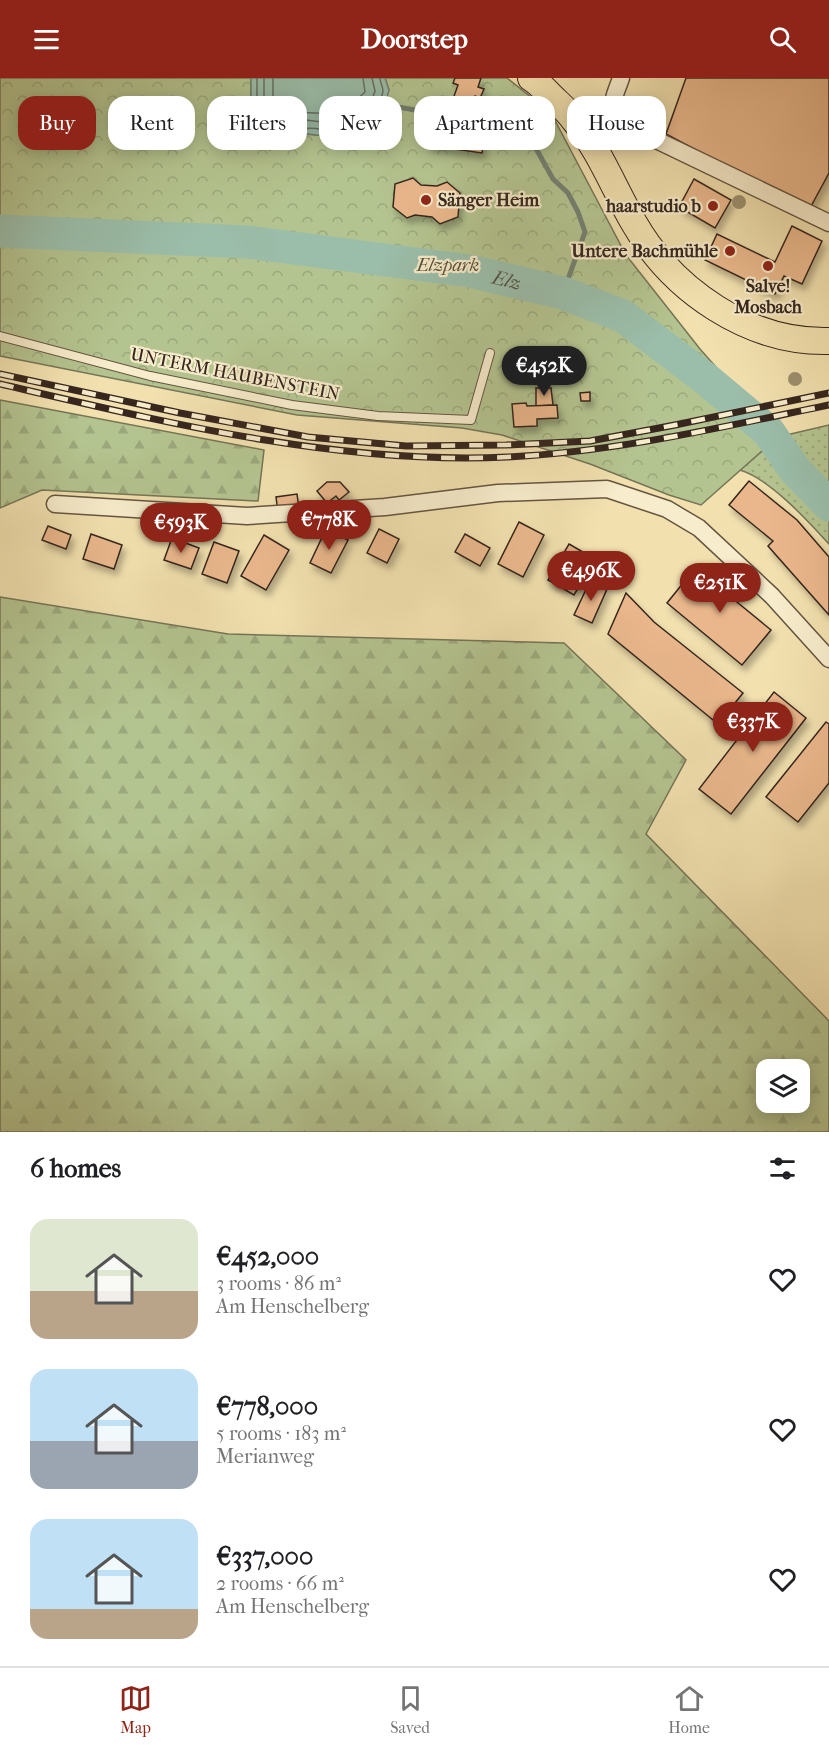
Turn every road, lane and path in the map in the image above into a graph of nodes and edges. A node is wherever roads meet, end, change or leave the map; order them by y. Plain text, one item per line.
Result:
1 (531, 78) edge
2 (621, 78) edge
3 (829, 223) edge
4 (0, 336) edge
5 (829, 341) edge
6 (490, 353) dead end
7 (55, 504) dead end
8 (829, 658) edge

1 - 5 main road
2 - 3 street
4 - 6 lane, UNTERM HAUBENSTEIN
7 - 8 street

